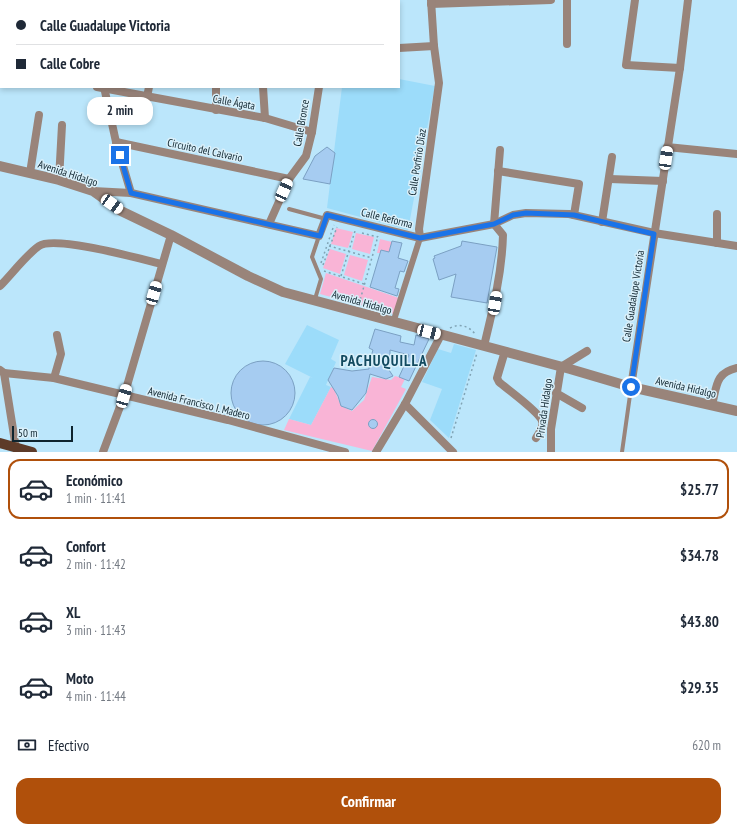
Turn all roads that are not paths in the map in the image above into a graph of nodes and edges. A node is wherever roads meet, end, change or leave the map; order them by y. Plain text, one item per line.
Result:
1 (551, 0) edge
2 (568, 0) edge
3 (635, 0) edge
4 (688, 0) edge
5 (507, 1) edge
6 (431, 2) edge
7 (567, 44) dead end
8 (434, 46) junction
9 (400, 48) edge
10 (680, 68) junction
11 (102, 88) edge
12 (106, 88) edge
13 (149, 88) edge
14 (216, 88) edge
15 (263, 88) edge
16 (319, 88) edge
17 (147, 97) junction
18 (216, 110) junction
19 (39, 116) dead end
20 (265, 118) junction
21 (62, 125) dead end
22 (312, 132) junction
23 (116, 142) junction
24 (667, 147) junction
25 (500, 150) dead end
26 (737, 154) edge
27 (612, 157) dead end
28 (0, 166) edge
29 (498, 171) junction
30 (30, 173) junction
31 (289, 179) junction
32 (610, 179) junction
33 (59, 180) junction
34 (663, 181) junction
35 (93, 192) junction
36 (131, 193) junction
37 (289, 209) dead end
38 (718, 214) dead end
39 (574, 215) junction
40 (326, 220) junction
41 (602, 222) junction
42 (269, 224) junction
43 (494, 224) junction
44 (654, 234) junction
45 (171, 235) junction
46 (320, 236) junction
47 (420, 238) junction
48 (717, 243) junction
49 (737, 246) edge
50 (162, 264) junction
51 (0, 286) edge
52 (314, 301) junction
53 (394, 323) junction
54 (57, 335) dead end
55 (441, 335) junction
56 (482, 345) junction
57 (505, 351) junction
58 (586, 351) dead end
59 (562, 367) junction
60 (737, 368) edge
61 (2, 371) edge
62 (54, 378) junction
63 (631, 387) junction
64 (556, 393) junction
65 (124, 396) junction
66 (405, 404) junction
67 (712, 405) junction
68 (582, 408) dead end
69 (737, 411) edge
70 (536, 438) dead end
71 (0, 443) edge
72 (16, 448) junction
73 (451, 450) edge
74 (32, 452) edge
75 (103, 452) edge
76 (345, 452) edge
77 (376, 452) edge
78 (551, 452) edge
79 (622, 452) edge

1 - 5 street
2 - 7 street
3 - 10 street
4 - 10 street, Calle Guadalupe Victoria
5 - 6 street
6 - 8 street, Calle Porfirio Díaz
8 - 9 street
8 - 47 street, Calle Porfirio Díaz
10 - 24 street, Calle Guadalupe Victoria
11 - 23 street
12 - 17 street, Calle Ágata
13 - 17 street
14 - 18 street
15 - 20 street
16 - 22 street, Calle Bronce
17 - 18 street, Calle Ágata
18 - 20 street, Calle Ágata
19 - 30 street
20 - 22 street, Calle Ágata
21 - 33 street
22 - 31 street, Calle Bronce
23 - 31 street, Circuito del Calvario
23 - 36 street
24 - 26 street
24 - 34 street, Calle Guadalupe Victoria
25 - 29 street
27 - 32 street
28 - 30 street, Avenida Hidalgo
29 - 39 street
29 - 43 street
30 - 33 street, Avenida Hidalgo
31 - 42 street, Calle Bronce
32 - 34 street
32 - 41 street
33 - 35 street, Avenida Hidalgo
34 - 44 street, Calle Guadalupe Victoria
35 - 36 street
35 - 45 street, Avenida Hidalgo
36 - 42 street
37 - 40 lane
38 - 48 street
39 - 41 street, Calle Reforma
39 - 43 street, Calle Reforma
40 - 46 street
40 - 47 street, Calle Reforma
41 - 44 street, Calle Reforma
42 - 46 street
43 - 47 street, Calle Reforma
43 - 56 street
44 - 48 street, Calle Reforma
44 - 63 street, Calle Guadalupe Victoria
45 - 50 street
45 - 52 street, Avenida Hidalgo
46 - 52 lane
47 - 53 street, Calle Porfirio Díaz
48 - 49 street, Calle Reforma
50 - 51 street
50 - 65 street
52 - 53 street, Avenida Hidalgo
53 - 55 street, Avenida Hidalgo
54 - 62 street
55 - 56 street, Avenida Hidalgo
55 - 66 street
56 - 57 street, Avenida Hidalgo
57 - 59 street, Avenida Hidalgo
57 - 70 street
58 - 59 street
59 - 63 street, Avenida Hidalgo
59 - 64 street, Privada Hidalgo
60 - 67 street
61 - 62 street, Avenida Francisco I. Madero
61 - 72 street
62 - 65 street, Avenida Francisco I. Madero
63 - 67 street, Avenida Hidalgo
63 - 79 lane, Calle Guadalupe Victoria
64 - 68 street
64 - 78 street, Privada Hidalgo
65 - 75 street
65 - 76 street, Avenida Francisco I. Madero
66 - 73 street
66 - 77 street
67 - 69 street, Avenida Hidalgo
71 - 72 main road
72 - 74 main road

